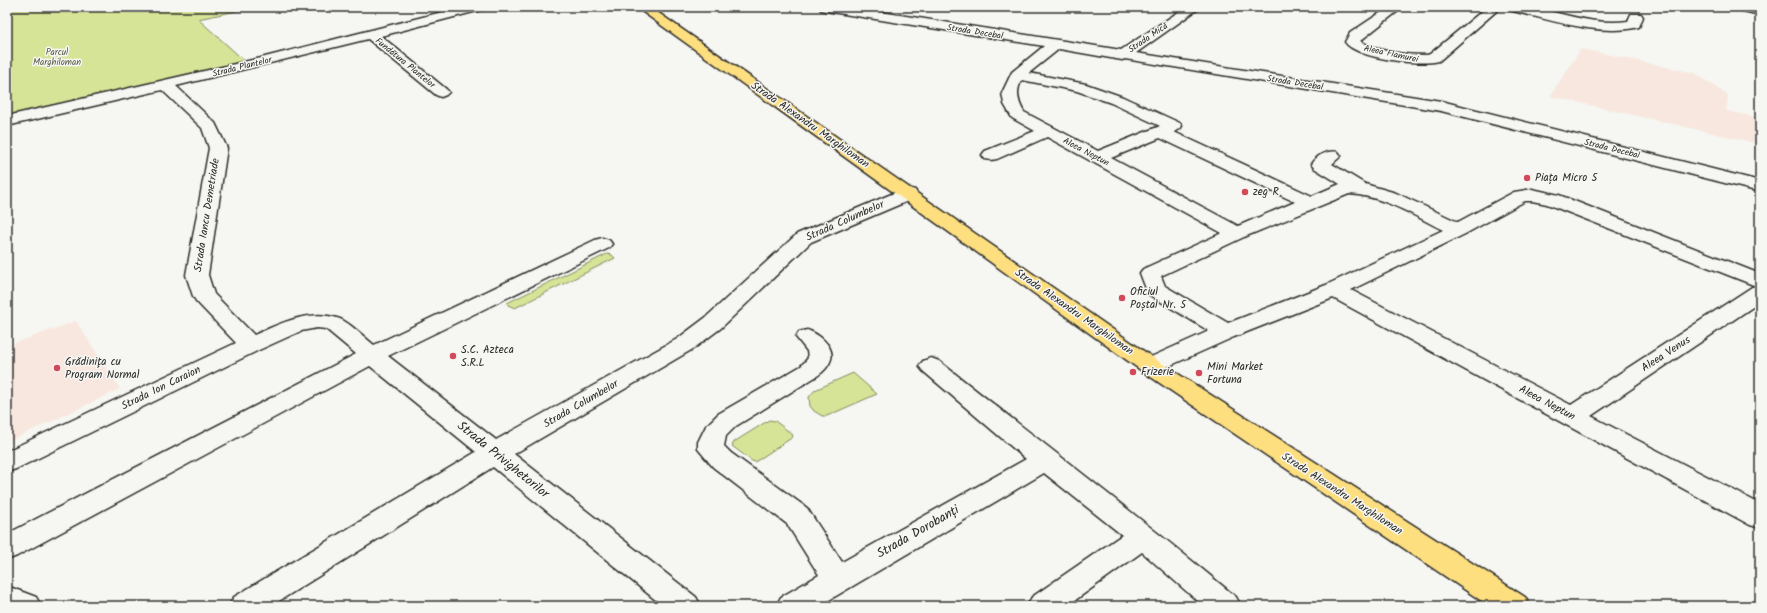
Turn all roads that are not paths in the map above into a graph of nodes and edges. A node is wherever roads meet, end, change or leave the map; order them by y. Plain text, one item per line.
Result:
1 (477, 7) edge
2 (642, 7) edge
3 (825, 7) edge
4 (1195, 7) edge
5 (1397, 7) edge
6 (1495, 7) edge
7 (1513, 7) edge
8 (1743, 7) edge
9 (1760, 10) edge
10 (1636, 17) dead end
11 (370, 34) junction
12 (1055, 45) junction
13 (1122, 56) junction
14 (1017, 75) junction
15 (166, 85) junction
16 (441, 92) dead end
17 (7, 121) edge
18 (1048, 131) junction
19 (1160, 132) junction
20 (990, 155) dead end
21 (1332, 156) dead end
22 (1097, 158) junction
23 (1760, 186) edge
24 (1358, 188) junction
25 (908, 194) junction
26 (1312, 202) junction
27 (1458, 230) junction
28 (1237, 233) junction
29 (602, 244) dead end
30 (1760, 281) edge
31 (1334, 290) junction
32 (1760, 292) edge
33 (317, 321) joint
34 (1226, 332) junction
35 (807, 337) dead end
36 (251, 345) junction
37 (372, 355) junction
38 (931, 366) dead end
39 (1150, 366) junction
40 (1572, 416) junction
41 (495, 454) junction
42 (1044, 460) junction
43 (7, 462) edge
44 (1759, 515) edge
45 (1143, 536) junction
46 (7, 548) edge
47 (837, 579) junction
48 (7, 599) edge
49 (25, 606) edge
50 (245, 606) edge
51 (685, 606) edge
52 (792, 606) edge
53 (1043, 606) edge
54 (1225, 606) edge
55 (1514, 606) edge

1 - 11 street, Strada Plantelor
2 - 25 main road, Strada Alexandru Marghiloman
3 - 12 street, Strada Decebal
4 - 13 street, Strada Mică
5 - 6 street, Aleea Flamurei
7 - 10 street
8 - 9 street
11 - 15 street, Strada Plantelor
11 - 16 street, Fundătura Plantelor
12 - 13 street, Strada Decebal
12 - 14 street, Aleea Neptun
13 - 23 street, Strada Decebal
14 - 18 street, Aleea Neptun
14 - 19 street
15 - 17 street, Strada Plantelor
15 - 36 street, Strada Iancu Demetriade
18 - 20 street
18 - 22 street, Aleea Neptun
19 - 22 street
19 - 26 street
21 - 24 street
22 - 28 street, Aleea Neptun
24 - 26 street
24 - 27 street
25 - 39 main road, Strada Alexandru Marghiloman
25 - 41 street, Strada Columbelor
26 - 28 street
27 - 30 street
27 - 31 street
28 - 34 street
29 - 37 street
31 - 34 street
31 - 40 street, Aleea Neptun
32 - 40 street, Aleea Venus
33 - 36 street, Strada Ion Caraion
33 - 37 street, Strada Privighetorilor
34 - 39 street
35 - 47 street
36 - 43 street, Strada Ion Caraion
37 - 41 street, Strada Privighetorilor
37 - 46 street
38 - 42 street
39 - 55 main road, Strada Alexandru Marghiloman
40 - 44 street, Aleea Neptun
41 - 50 street, Strada Columbelor
41 - 51 street, Strada Privighetorilor
42 - 45 street
42 - 47 street, Strada Dorobanți
45 - 53 street
45 - 54 street
47 - 52 street, Strada Dorobanți
48 - 49 street

